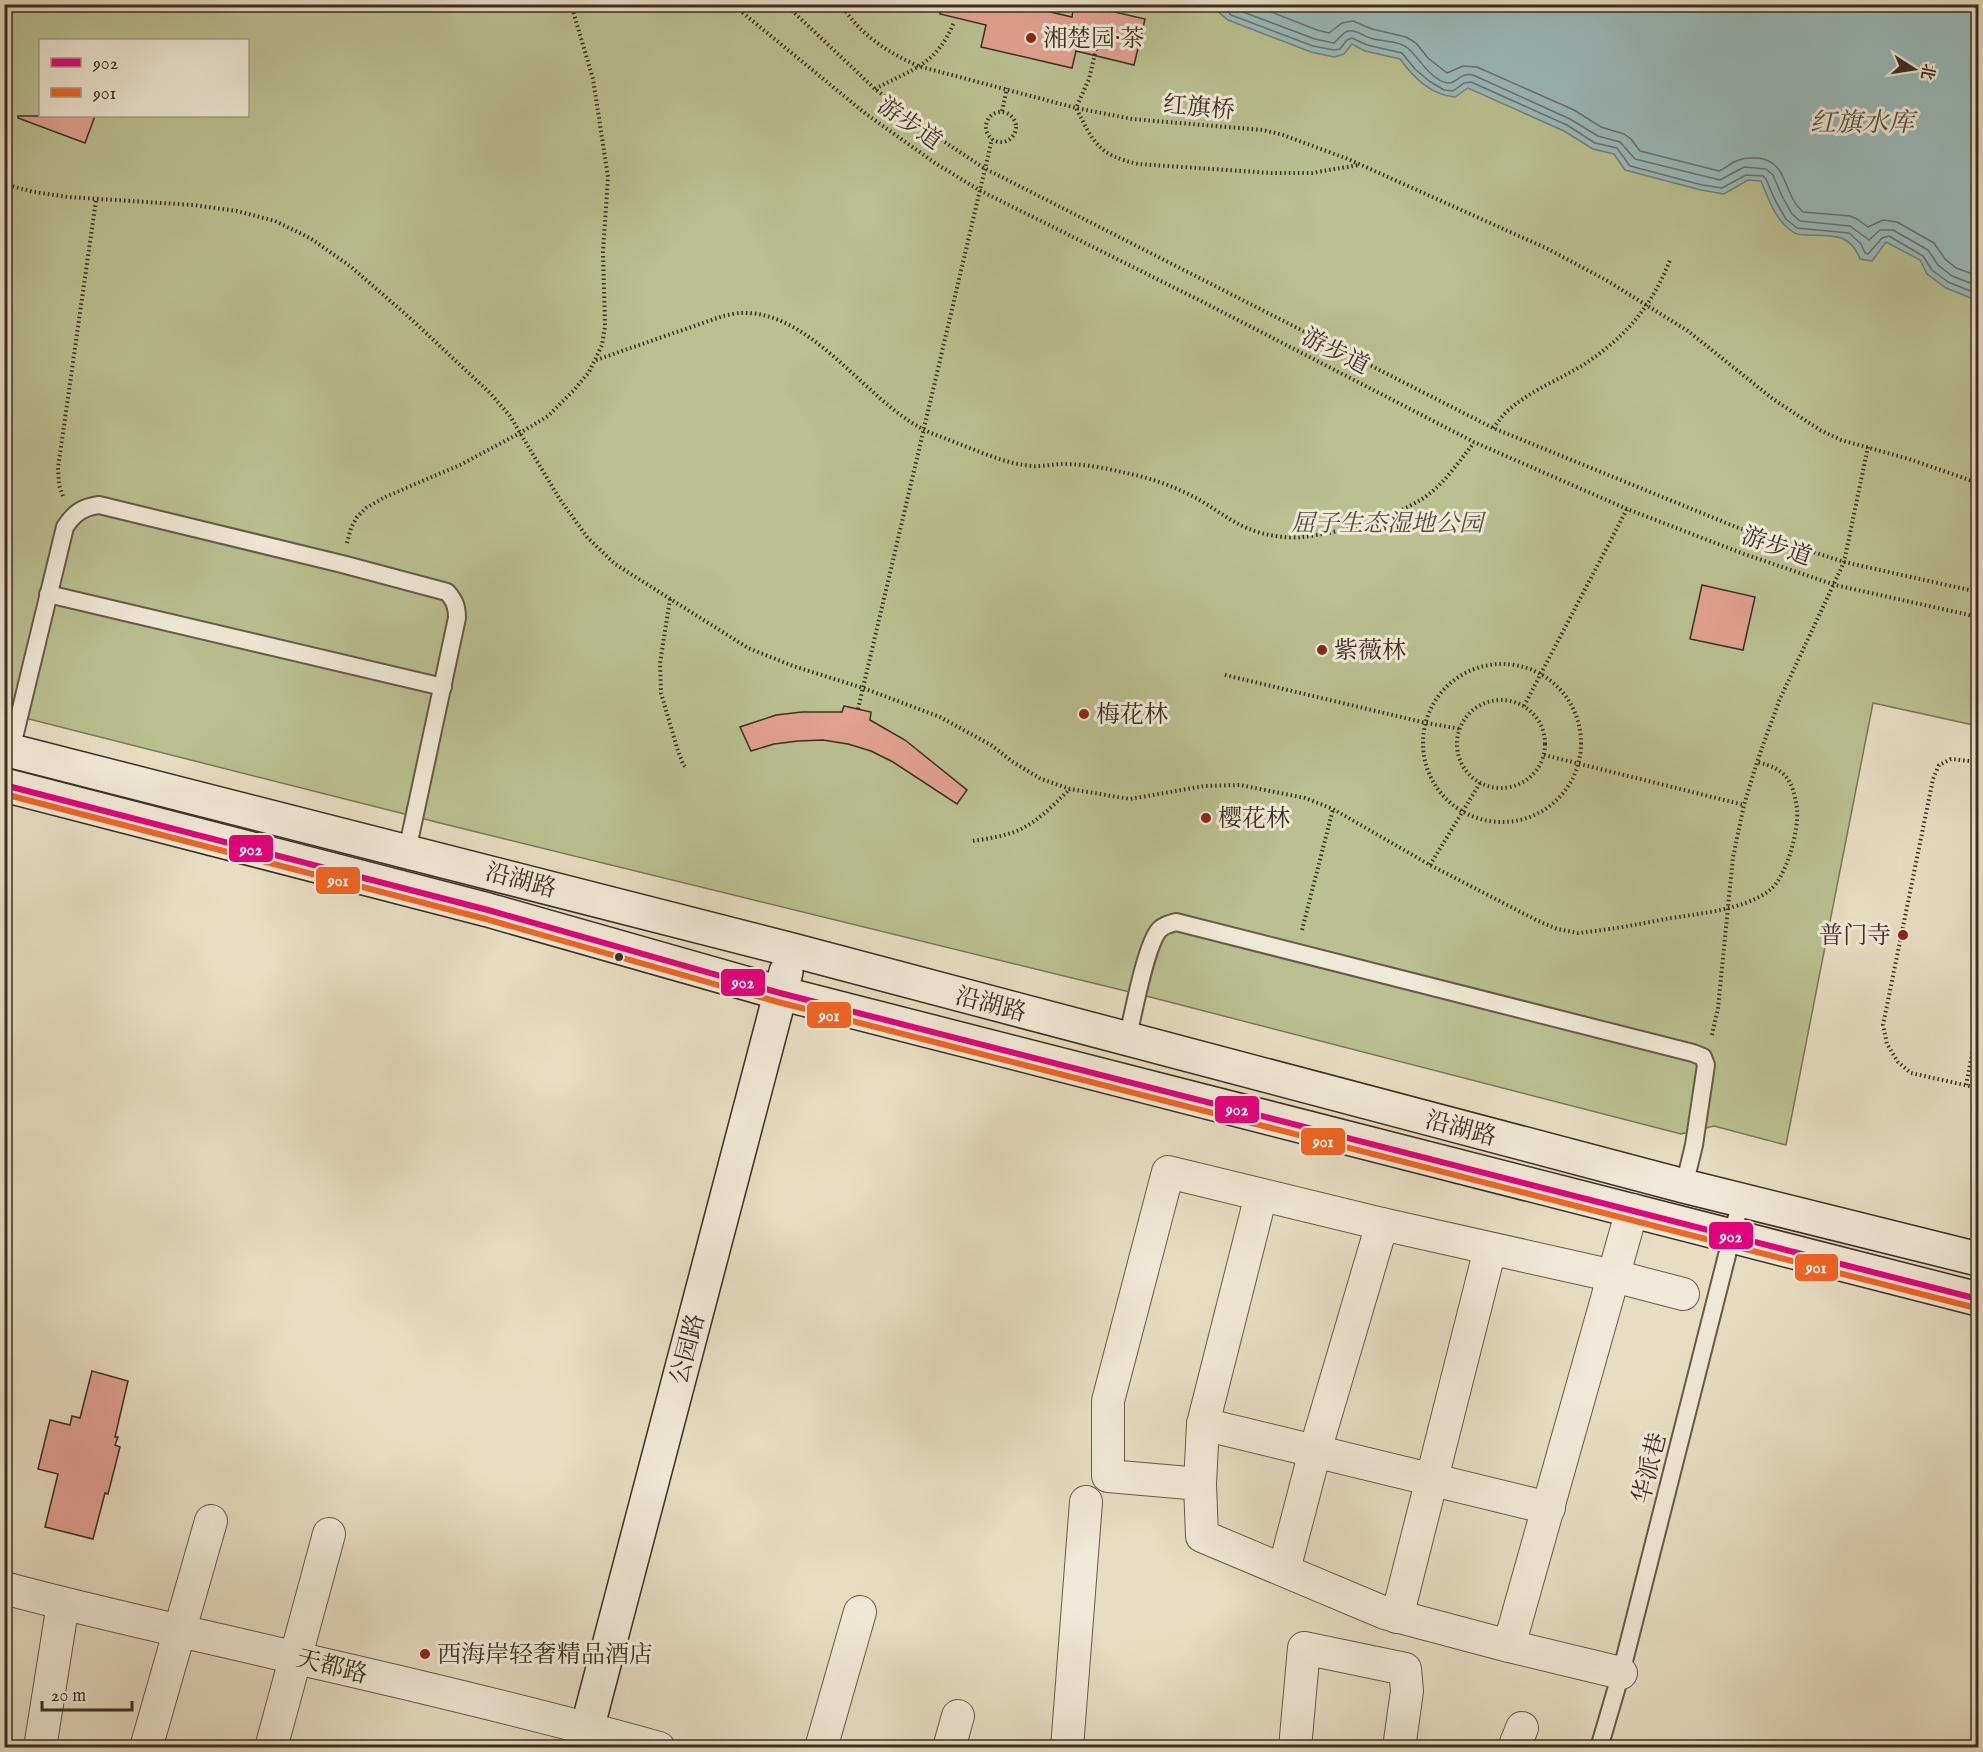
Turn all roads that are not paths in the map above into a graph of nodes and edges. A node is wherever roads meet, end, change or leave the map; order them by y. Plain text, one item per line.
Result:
1 (48, 594) junction
2 (443, 687) junction
3 (8, 749) edge
4 (4, 785) edge
5 (407, 850) junction
6 (792, 950) junction
7 (780, 993) junction
8 (1127, 1040) junction
9 (1684, 1186) junction
10 (1261, 1195) junction
11 (1741, 1200) junction
12 (1632, 1210) junction
13 (1382, 1224) junction
14 (1732, 1236) junction
15 (1490, 1249) junction
16 (1978, 1259) edge
17 (1614, 1276) junction
18 (1683, 1294) dead end
19 (1978, 1299) edge
20 (1203, 1424) junction
21 (1315, 1451) junction
22 (1432, 1480) junction
23 (1200, 1484) junction
24 (1086, 1502) dead end
25 (1549, 1508) junction
26 (211, 1521) dead end
27 (328, 1534) dead end
28 (1284, 1570) junction
29 (4, 1588) edge
30 (63, 1604) junction
31 (860, 1612) dead end
32 (1397, 1617) junction
33 (181, 1631) junction
34 (1509, 1646) junction
35 (295, 1657) junction
36 (1621, 1673) junction
37 (958, 1716) dead end
38 (584, 1738) edge
39 (40, 1748) edge
40 (146, 1748) edge
41 (271, 1748) edge
42 (659, 1748) edge
43 (821, 1748) edge
44 (949, 1748) edge
45 (1067, 1748) edge
46 (1295, 1748) edge
47 (1399, 1748) edge
48 (1599, 1748) edge

1 - 2 lane
1 - 2 lane
1 - 3 lane
2 - 5 lane
3 - 5 main road, 沿湖路
4 - 7 main road, 沿湖路
5 - 6 main road, 沿湖路
6 - 7 main road, 公园路
6 - 8 main road, 沿湖路
7 - 12 main road, 沿湖路
7 - 38 main road, 公园路
8 - 9 main road, 沿湖路
8 - 9 lane
9 - 11 main road, 沿湖路
10 - 13 street
10 - 20 street
10 - 23 street
11 - 14 lane, 华派巷
11 - 16 main road, 沿湖路
12 - 14 main road, 沿湖路
12 - 17 street
13 - 15 street
13 - 21 street
14 - 19 main road, 沿湖路
14 - 36 lane, 华派巷
15 - 17 street
15 - 22 street
17 - 18 street
17 - 25 street
20 - 21 street
20 - 23 street
21 - 22 street
21 - 28 street
22 - 25 street
22 - 32 street
23 - 28 street
24 - 45 street
25 - 34 street
26 - 33 street
27 - 35 street
28 - 32 street
29 - 30 street, 天都路
30 - 33 street, 天都路
30 - 39 street
31 - 43 street
32 - 34 street
33 - 35 street, 天都路
33 - 40 street
34 - 36 street
35 - 38 street, 天都路
35 - 41 street
36 - 48 lane, 华派巷
37 - 44 street
38 - 42 street, 天都路
46 - 47 street

